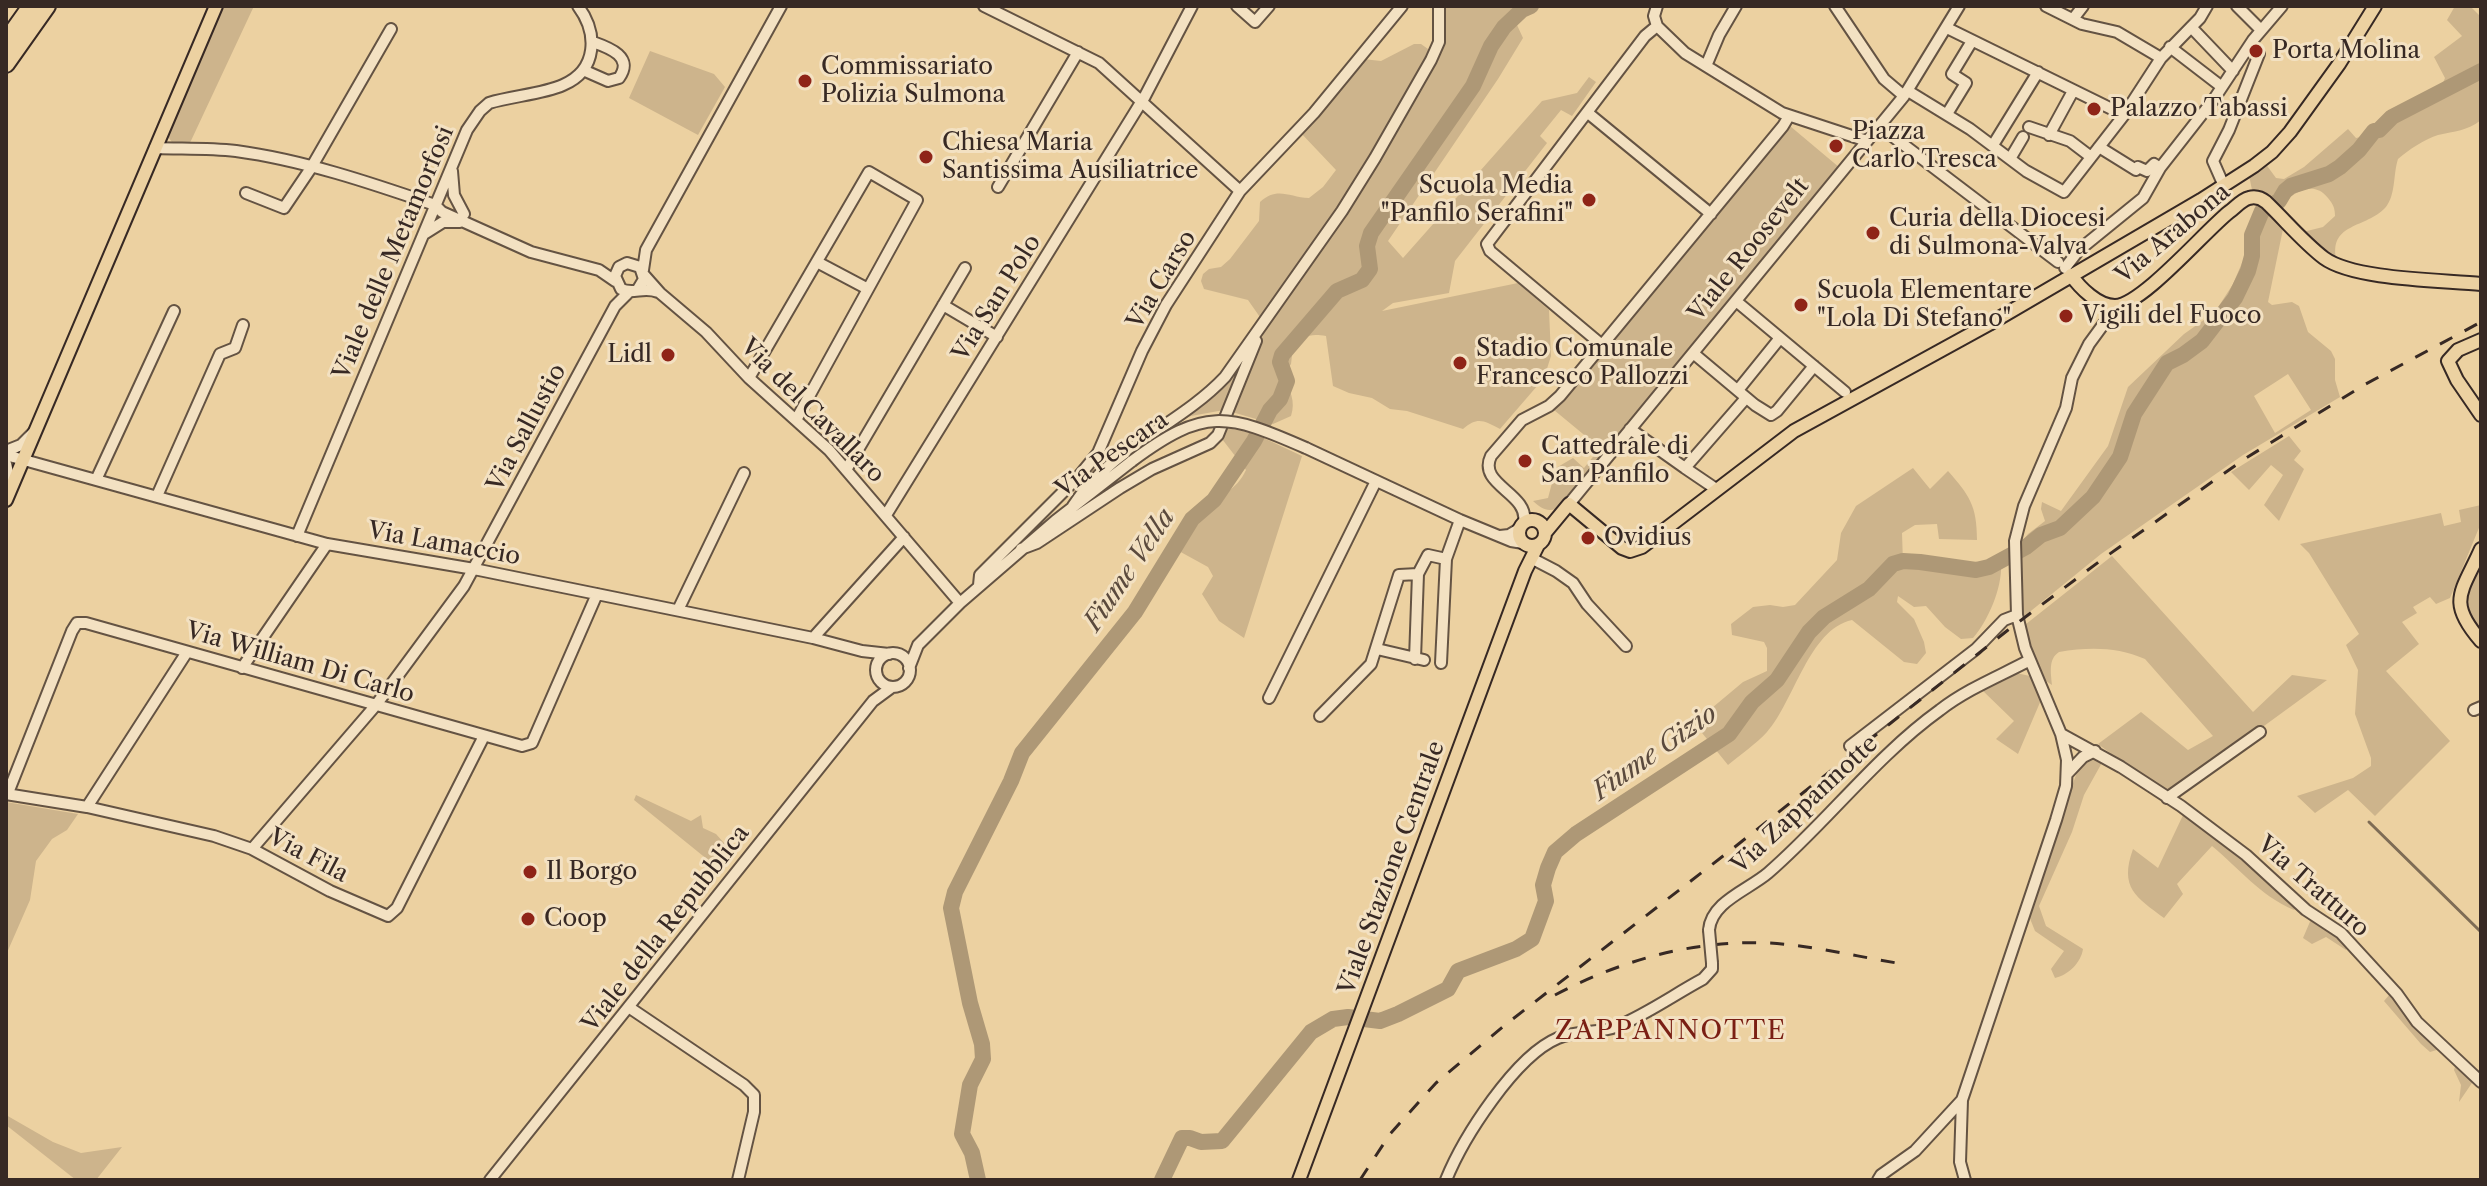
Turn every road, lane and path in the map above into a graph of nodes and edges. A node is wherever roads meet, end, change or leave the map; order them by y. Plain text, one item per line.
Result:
1 (31, 6) edge
2 (47, 6) edge
3 (216, 6) edge
4 (578, 6) edge
5 (781, 6) edge
6 (984, 6) edge
7 (1192, 6) edge
8 (1237, 6) edge
9 (1269, 6) edge
10 (1402, 6) edge
11 (1439, 6) edge
12 (1657, 6) edge
13 (1736, 6) edge
14 (1835, 6) edge
15 (1943, 6) edge
16 (2046, 6) edge
17 (2083, 6) edge
18 (2207, 6) edge
19 (2237, 6) edge
20 (2282, 6) edge
21 (2375, 6) edge
22 (1002, 10) edge
23 (1957, 10) edge
24 (2073, 19) junction
25 (1657, 26) junction
26 (2191, 27) junction
27 (1947, 28) junction
28 (391, 29) dead end
29 (2261, 30) junction
30 (6, 41) edge
31 (1972, 41) junction
32 (593, 42) junction
33 (2170, 47) junction
34 (2254, 49) junction
35 (1078, 52) junction
36 (2161, 58) junction
37 (6, 64) edge
38 (1706, 66) junction
39 (583, 70) junction
40 (2233, 71) junction
41 (2038, 72) junction
42 (2222, 87) junction
43 (2073, 91) junction
44 (1906, 93) junction
45 (1142, 102) junction
46 (1588, 113) junction
47 (1947, 114) junction
48 (2124, 115) junction
49 (1789, 116) junction
50 (1879, 126) junction
51 (2049, 135) junction
52 (1867, 141) junction
53 (1993, 145) junction
54 (2099, 147) junction
55 (155, 148) junction
56 (2091, 157) junction
57 (2010, 159) junction
58 (454, 160) junction
59 (311, 168) junction
60 (2160, 168) junction
61 (2224, 186) junction
62 (998, 187) dead end
63 (1240, 191) junction
64 (246, 193) dead end
65 (435, 205) junction
66 (1711, 214) junction
67 (465, 218) junction
68 (422, 235) junction
69 (646, 250) junction
70 (817, 262) junction
71 (623, 265) junction
72 (2064, 267) junction
73 (965, 268) dead end
74 (599, 270) junction
75 (643, 272) junction
76 (616, 283) junction
77 (2481, 284) edge
78 (868, 289) junction
79 (634, 290) junction
80 (660, 293) junction
81 (1736, 301) junction
82 (943, 305) junction
83 (615, 306) junction
84 (2112, 306) junction
85 (174, 311) dead end
86 (243, 325) dead end
87 (1262, 325) junction
88 (997, 337) junction
89 (1780, 338) junction
90 (2481, 340) edge
91 (1602, 345) junction
92 (1693, 353) junction
93 (1814, 366) junction
94 (749, 378) junction
95 (1845, 392) dead end
96 (1742, 394) junction
97 (2481, 415) edge
98 (796, 420) junction
99 (1630, 429) junction
100 (35, 432) junction
101 (6, 453) edge
102 (23, 460) junction
103 (6, 464) edge
104 (1685, 468) junction
105 (846, 470) junction
106 (744, 473) dead end
107 (96, 480) junction
108 (1376, 481) junction
109 (1716, 489) junction
110 (9, 494) edge
111 (157, 496) junction
112 (1073, 506) junction
113 (1565, 508) junction
114 (886, 515) junction
115 (1460, 520) junction
116 (1538, 521) junction
117 (1545, 533) junction
118 (297, 536) junction
119 (904, 537) junction
120 (1526, 537) junction
121 (327, 544) junction
122 (1021, 549) junction
123 (2481, 549) edge
124 (1531, 558) junction
125 (1446, 559) junction
126 (474, 569) junction
127 (1525, 571) junction
128 (1418, 574) junction
129 (979, 585) junction
130 (597, 594) junction
131 (960, 603) junction
132 (678, 610) junction
133 (2017, 615) junction
134 (813, 638) junction
135 (2481, 641) edge
136 (918, 645) junction
137 (1626, 646) dead end
138 (1377, 649) junction
139 (862, 651) junction
140 (187, 652) junction
141 (892, 654) junction
142 (2030, 660) junction
143 (1441, 663) dead end
144 (242, 668) junction
145 (909, 668) junction
146 (877, 673) junction
147 (892, 687) junction
148 (1269, 698) dead end
149 (873, 701) junction
150 (376, 705) junction
151 (1320, 716) dead end
152 (2260, 732) dead end
153 (2061, 734) junction
154 (484, 736) junction
155 (1850, 746) dead end
156 (2095, 751) junction
157 (2067, 774) junction
158 (7, 794) edge
159 (2167, 798) junction
160 (87, 807) junction
161 (252, 849) junction
162 (630, 1008) junction
163 (2481, 1082) edge
164 (1962, 1100) junction
165 (1944, 1121) junction
166 (1959, 1134) junction
167 (490, 1180) edge
168 (738, 1180) edge
169 (1299, 1180) edge
170 (1446, 1180) edge
171 (1878, 1180) edge
172 (1965, 1180) edge

1 - 30 highway
2 - 37 highway
3 - 55 main road
4 - 32 street
5 - 69 street
6 - 22 street
7 - 45 street, Via San Polo
8 - 9 street
10 - 63 street, Via Carso
11 - 87 street
12 - 25 street
13 - 38 street
14 - 44 street
15 - 23 street
16 - 24 street
17 - 24 street
18 - 26 street
19 - 29 street
20 - 29 street
21 - 61 main road
22 - 35 street
23 - 27 street, Viale Roosevelt
24 - 36 street
25 - 38 street
25 - 46 street
26 - 33 street
26 - 40 street
27 - 31 street
27 - 44 street, Viale Roosevelt
28 - 59 street
29 - 34 street
31 - 41 street
31 - 47 street
32 - 39 street
32 - 39 street
33 - 36 street
33 - 42 street
34 - 40 street
34 - 61 street
35 - 45 street
35 - 62 street
36 - 48 street
38 - 49 street
39 - 58 street, Viale delle Metamorfosi
40 - 42 street
41 - 43 street
41 - 53 street
42 - 60 street
43 - 48 street
43 - 51 street
44 - 47 street
44 - 50 street, Viale Roosevelt
45 - 63 street
45 - 88 street, Via San Polo
46 - 66 street
46 - 91 street
47 - 53 street
48 - 54 street
49 - 52 street
49 - 66 street
50 - 52 street, Viale Roosevelt
50 - 72 street
51 - 56 street
51 - 57 street
52 - 81 street, Viale Roosevelt
53 - 57 street
54 - 56 street
54 - 60 street
55 - 59 street
55 - 100 main road
56 - 57 street
58 - 65 street, Viale delle Metamorfosi
58 - 67 street
59 - 64 street
59 - 65 street
60 - 72 street
61 - 72 main road
63 - 129 street, Via Carso
65 - 67 street
65 - 68 street, Viale delle Metamorfosi
66 - 91 street
67 - 68 street
67 - 74 street
68 - 118 street, Viale delle Metamorfosi
69 - 71 street
69 - 75 street
70 - 78 street
70 - 78 street
70 - 94 street
71 - 74 street
71 - 75 street
71 - 76 street
72 - 84 main road, Via Arabona
72 - 109 main road
73 - 82 street
74 - 76 street
75 - 79 street
75 - 80 street, Via del Cavallaro
76 - 79 street
76 - 83 street, Via Sallustio
77 - 84 main road, Via Arabona
78 - 98 street
79 - 80 street, Via del Cavallaro
79 - 83 street, Via Sallustio
80 - 94 street, Via del Cavallaro
81 - 89 street
81 - 92 street, Viale Roosevelt
82 - 88 street
82 - 105 street
83 - 126 street, Via Sallustio
84 - 133 street
85 - 107 street
86 - 111 street
87 - 112 street
87 - 122 street
88 - 114 street, Via San Polo
89 - 93 street
89 - 96 street
90 - 97 main road
91 - 120 street
92 - 96 street
92 - 99 street, Viale Roosevelt
93 - 95 street
93 - 96 street
94 - 98 street, Via del Cavallaro
96 - 104 street
98 - 105 street, Via del Cavallaro
99 - 104 street
99 - 113 street, Viale Roosevelt
100 - 101 street
100 - 102 main road
101 - 102 street, Via Lamaccio
102 - 107 street, Via Lamaccio
102 - 110 main road
103 - 110 street
104 - 109 street
105 - 114 street, Via del Cavallaro
106 - 132 street
107 - 111 street, Via Lamaccio
108 - 112 street, Via Pescara, bridge
108 - 115 street, Via Pescara
108 - 148 street
109 - 113 main road
111 - 118 street, Via Lamaccio
112 - 122 street, Via Pescara
113 - 116 main road, Viale Roosevelt
113 - 117 main road, Viale Roosevelt
114 - 119 street, Via del Cavallaro
115 - 120 street, Via Pescara
115 - 125 street
116 - 117 main road
116 - 120 main road, Viale Roosevelt
117 - 120 main road, Viale Roosevelt
118 - 121 street, Via Lamaccio
119 - 131 street, Via del Cavallaro
119 - 134 street
120 - 124 main road, Viale Stazione Centrale
120 - 127 main road, Viale Stazione Centrale
121 - 126 street, Via Lamaccio
121 - 144 street
122 - 129 street, Via Pescara
123 - 135 main road
124 - 127 main road, Viale Stazione Centrale
124 - 137 street
125 - 128 street
125 - 143 street
126 - 130 street, Via Lamaccio
126 - 150 street, Via Sallustio
127 - 169 main road, Viale Stazione Centrale
128 - 138 street
128 - 138 street
129 - 131 street, Via Pescara
130 - 132 street, Via Lamaccio
130 - 154 street, Via William Di Carlo
131 - 136 street, Via Pescara
132 - 134 street, Via Lamaccio
133 - 142 street
133 - 155 street
134 - 139 street, Via Lamaccio
136 - 141 street, Via Pescara
136 - 145 street, Via Pescara
138 - 151 street
139 - 141 street, Via Lamaccio
139 - 146 street
140 - 144 street, Via William Di Carlo
140 - 158 street, Via William Di Carlo
140 - 160 street
141 - 145 street
141 - 146 street
142 - 153 street
142 - 170 street, Via Zappannotte, bridge
144 - 150 street, Via William Di Carlo
145 - 147 street
146 - 147 street
146 - 149 street, Viale della Repubblica
147 - 149 street, Viale della Repubblica
149 - 162 street, Viale della Repubblica
150 - 154 street, Via William Di Carlo
150 - 161 street, Via Sallustio
152 - 159 street
153 - 156 street, Via Tratturo
153 - 157 street
154 - 161 street, Via Fila
156 - 157 street
156 - 159 street, Via Tratturo
157 - 164 street
158 - 160 street, Via Fila
159 - 163 street, Via Tratturo
160 - 161 street, Via Fila
162 - 167 street, Viale della Repubblica
162 - 168 street
164 - 165 street
164 - 166 street
165 - 166 street
165 - 171 street
166 - 172 street

